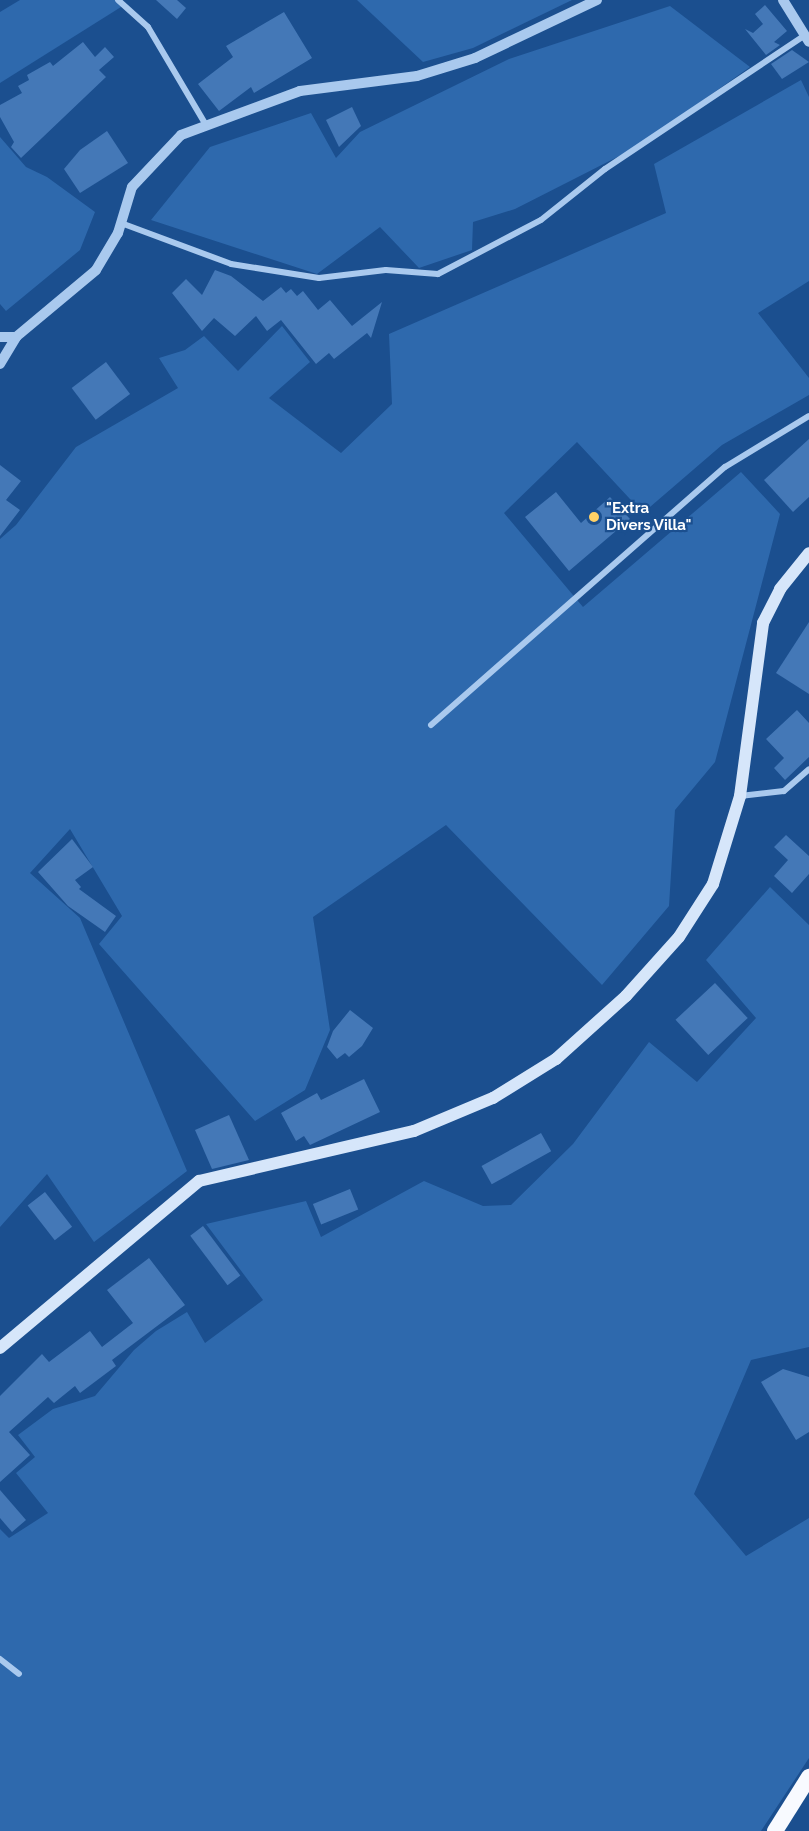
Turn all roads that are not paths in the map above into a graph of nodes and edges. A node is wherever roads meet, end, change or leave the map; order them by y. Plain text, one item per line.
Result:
1 (118, 0) edge
2 (597, 0) edge
3 (783, 0) edge
4 (807, 38) edge
5 (206, 124) junction
6 (121, 223) junction
7 (0, 337) edge
8 (16, 337) junction
9 (0, 364) edge
10 (809, 416) edge
11 (809, 553) edge
12 (431, 725) dead end
13 (809, 769) edge
14 (740, 796) junction
15 (0, 1348) edge
16 (0, 1659) edge
17 (19, 1674) dead end
18 (809, 1777) edge
19 (775, 1831) edge

1 - 5 street
2 - 5 street
3 - 4 street
4 - 6 street
5 - 6 street
6 - 8 street
7 - 8 street
8 - 9 street
10 - 12 street
11 - 14 main road
13 - 14 street
14 - 15 main road
16 - 17 street
18 - 19 highway

